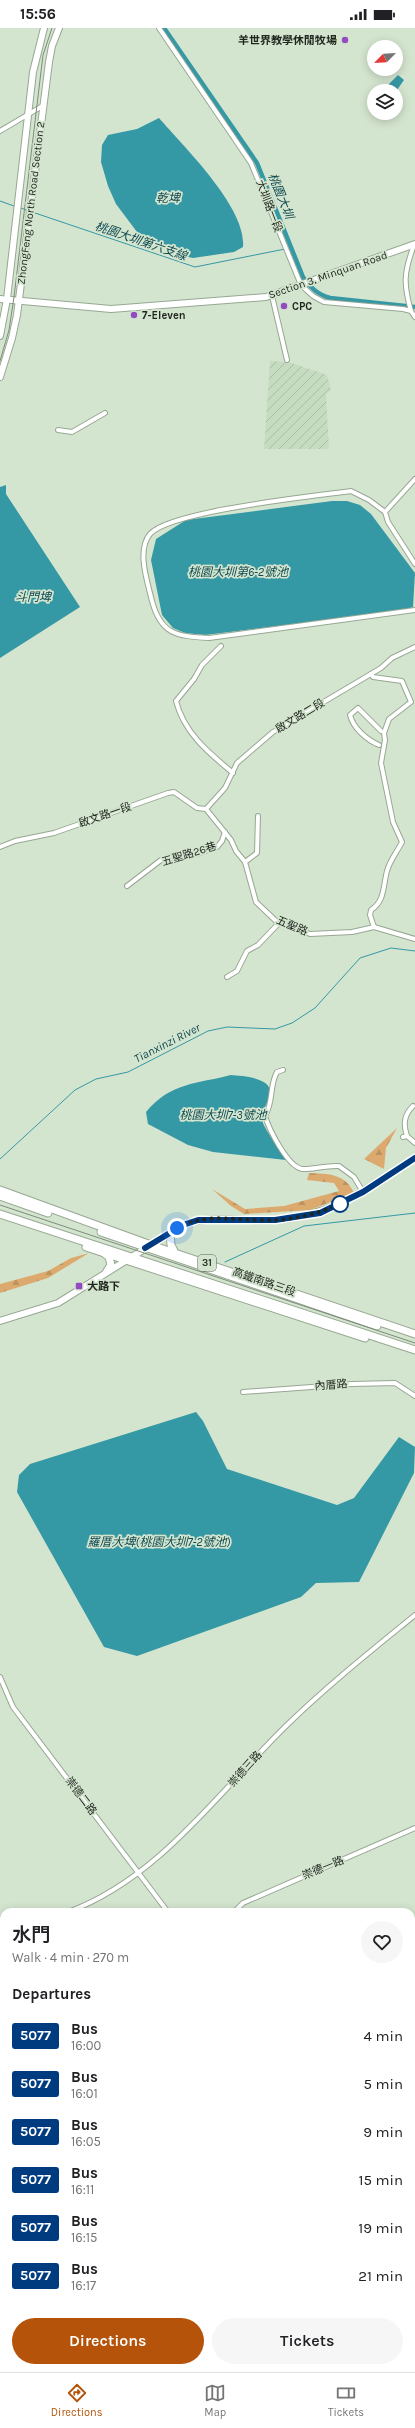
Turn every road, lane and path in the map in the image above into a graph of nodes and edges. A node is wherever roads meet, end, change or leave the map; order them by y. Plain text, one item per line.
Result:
1 (44, 28) edge
2 (59, 28) edge
3 (159, 28) edge
4 (45, 104) junction
5 (28, 114) junction
6 (0, 131) edge
7 (414, 245) edge
8 (301, 285) junction
9 (272, 296) junction
10 (3, 299) edge
11 (18, 302) junction
12 (411, 310) junction
13 (415, 317) edge
14 (0, 336) edge
15 (287, 360) dead end
16 (0, 377) edge
17 (105, 414) dead end
18 (58, 430) dead end
19 (415, 479) edge
20 (385, 512) junction
21 (415, 564) edge
22 (415, 610) edge
23 (221, 646) dead end
24 (415, 647) edge
25 (371, 674) junction
26 (381, 731) dead end
27 (379, 745) dead end
28 (233, 774) junction
29 (206, 809) junction
30 (258, 816) dead end
31 (225, 832) junction
32 (0, 847) edge
33 (245, 862) junction
34 (127, 886) dead end
35 (279, 923) junction
36 (374, 927) junction
37 (415, 939) edge
38 (227, 977) dead end
39 (282, 1070) dead end
40 (413, 1106) dead end
41 (415, 1143) edge
42 (415, 1158) edge
43 (0, 1190) edge
44 (363, 1192) junction
45 (0, 1196) edge
46 (0, 1214) edge
47 (0, 1219) edge
48 (170, 1233) junction
49 (124, 1241) junction
50 (148, 1246) junction
51 (174, 1251) junction
52 (104, 1252) junction
53 (159, 1252) junction
54 (122, 1253) junction
55 (129, 1258) junction
56 (159, 1265) junction
57 (107, 1271) junction
58 (275, 1303) junction
59 (296, 1315) junction
60 (0, 1321) edge
61 (415, 1334) edge
62 (415, 1338) edge
63 (415, 1350) edge
64 (415, 1355) edge
65 (243, 1392) dead end
66 (415, 1396) edge
67 (415, 1615) edge
68 (0, 1677) edge
69 (415, 1828) edge
70 (139, 1872) junction
71 (79, 1908) edge
72 (165, 1908) edge
73 (238, 1908) edge

1 - 5 street, ZhongFeng North Road Section 2
2 - 4 street, ZhongFeng North Road Section 2
3 - 8 street, 大圳路一段
4 - 5 street
4 - 11 street, ZhongFeng North Road Section 2
5 - 6 street
5 - 10 street, ZhongFeng North Road Section 2
7 - 8 street, Section 3, Minquan Road
7 - 12 street
8 - 9 street, Section 3, Minquan Road
8 - 12 street, 大圳路一段
9 - 11 street, Section 3, Minquan Road
9 - 15 street
10 - 11 street, Section 3, Minquan Road
10 - 14 street, ZhongFeng North Road Section 2
11 - 16 street, ZhongFeng North Road Section 2
12 - 13 street
17 - 18 street
19 - 20 street
20 - 21 street
20 - 22 street
23 - 28 street
24 - 25 street, 啟文路二段
25 - 28 street, 啟文路二段
25 - 36 street
26 - 27 street
28 - 29 street, 啟文路二段
29 - 31 street, 五聖路
29 - 32 street, 啟文路一段
30 - 33 street
31 - 33 street, 五聖路
31 - 34 street, 五聖路26巷
33 - 35 street, 五聖路
35 - 36 street, 五聖路
35 - 38 street
36 - 37 street, 五聖路
39 - 44 street
40 - 41 street
42 - 44 street
43 - 50 main road, 高鐵南路三段 / 31
44 - 48 street
45 - 49 main road, 高鐵南路三段 / 31
46 - 54 main road, 高鐵南路三段 / 31
47 - 52 main road, 高鐵南路三段 / 31
48 - 50 street
48 - 51 main road
49 - 50 main road, 高鐵南路三段 / 31
49 - 54 main road
50 - 51 main road, 高鐵南路三段 / 31
50 - 53 main road, 高鐵南路三段 / 31
50 - 55 street
51 - 61 main road, 高鐵南路三段 / 31
52 - 55 main road, 高鐵南路三段 / 31
52 - 57 main road
53 - 56 main road
53 - 62 main road, 高鐵南路三段 / 31
54 - 55 main road, 高鐵南路三段 / 31
55 - 56 main road, 高鐵南路三段 / 31
55 - 57 street
55 - 59 main road, 高鐵南路三段 / 31
56 - 58 main road, 高鐵南路三段 / 31
57 - 60 street
58 - 59 main road
58 - 63 main road, 高鐵南路三段 / 31
59 - 64 main road, 高鐵南路三段 / 31
65 - 66 street, 內厝路
67 - 70 street, 崇德三路
68 - 70 street, 崇德二路
69 - 73 street, 崇德一路
70 - 71 street, 崇德三路
70 - 72 street, 崇德二路

